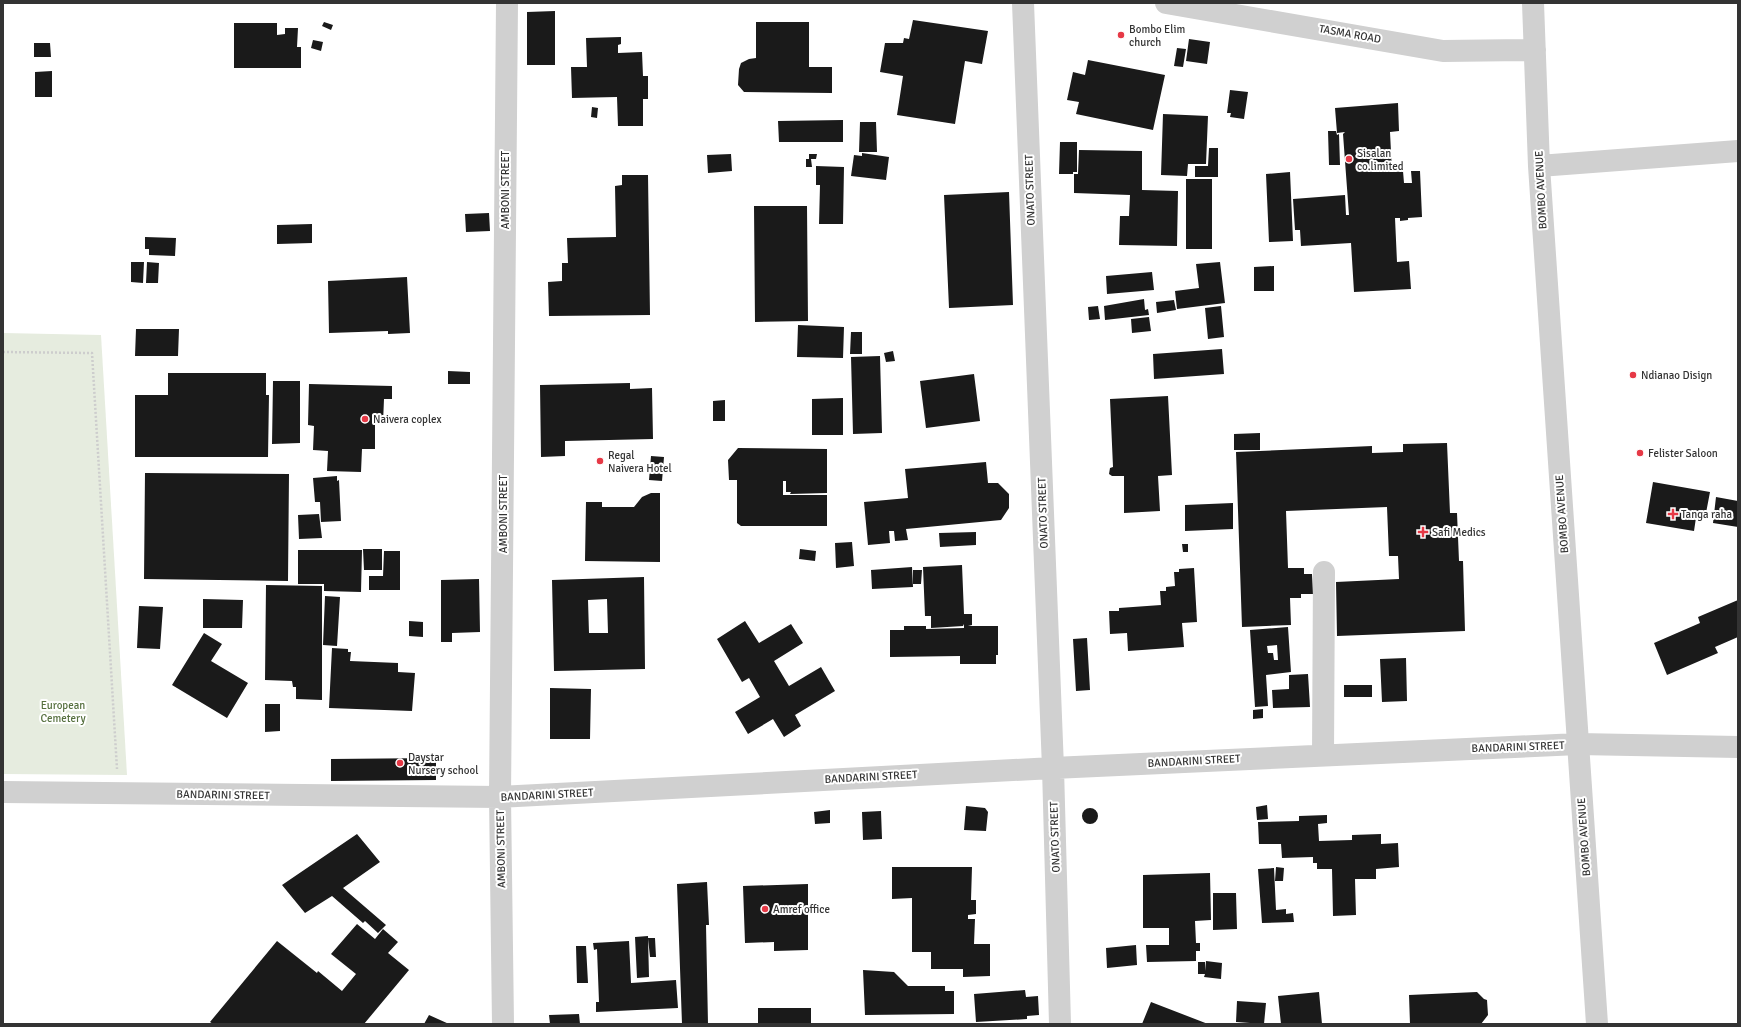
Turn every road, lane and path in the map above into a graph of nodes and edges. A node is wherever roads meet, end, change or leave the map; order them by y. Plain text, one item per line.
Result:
1 (507, 3) edge
2 (1023, 3) edge
3 (1166, 3) edge
4 (1533, 3) edge
5 (1535, 50) junction
6 (1738, 151) edge
7 (1539, 166) junction
8 (3, 352) edge
9 (1324, 572) dead end
10 (1578, 744) junction
11 (1738, 747) edge
12 (1323, 755) junction
13 (1053, 768) junction
14 (3, 792) edge
15 (119, 794) junction
16 (500, 798) junction
17 (503, 1024) edge
18 (1060, 1024) edge
19 (1597, 1024) edge

1 - 16 street, AMBONI STREET
2 - 13 street, ONATO STREET
3 - 5 street, TASMA ROAD
4 - 5 street, BOMBO AVENUE
5 - 7 street, BOMBO AVENUE
6 - 7 street
7 - 10 street, BOMBO AVENUE
8 - 15 path
9 - 12 street
10 - 11 street, BANDARINI STREET
10 - 12 street, BANDARINI STREET
10 - 19 street, BOMBO AVENUE
12 - 13 street, BANDARINI STREET
13 - 16 street, BANDARINI STREET
13 - 18 street, ONATO STREET
14 - 15 street, BANDARINI STREET
15 - 16 street, BANDARINI STREET
16 - 17 street, AMBONI STREET

